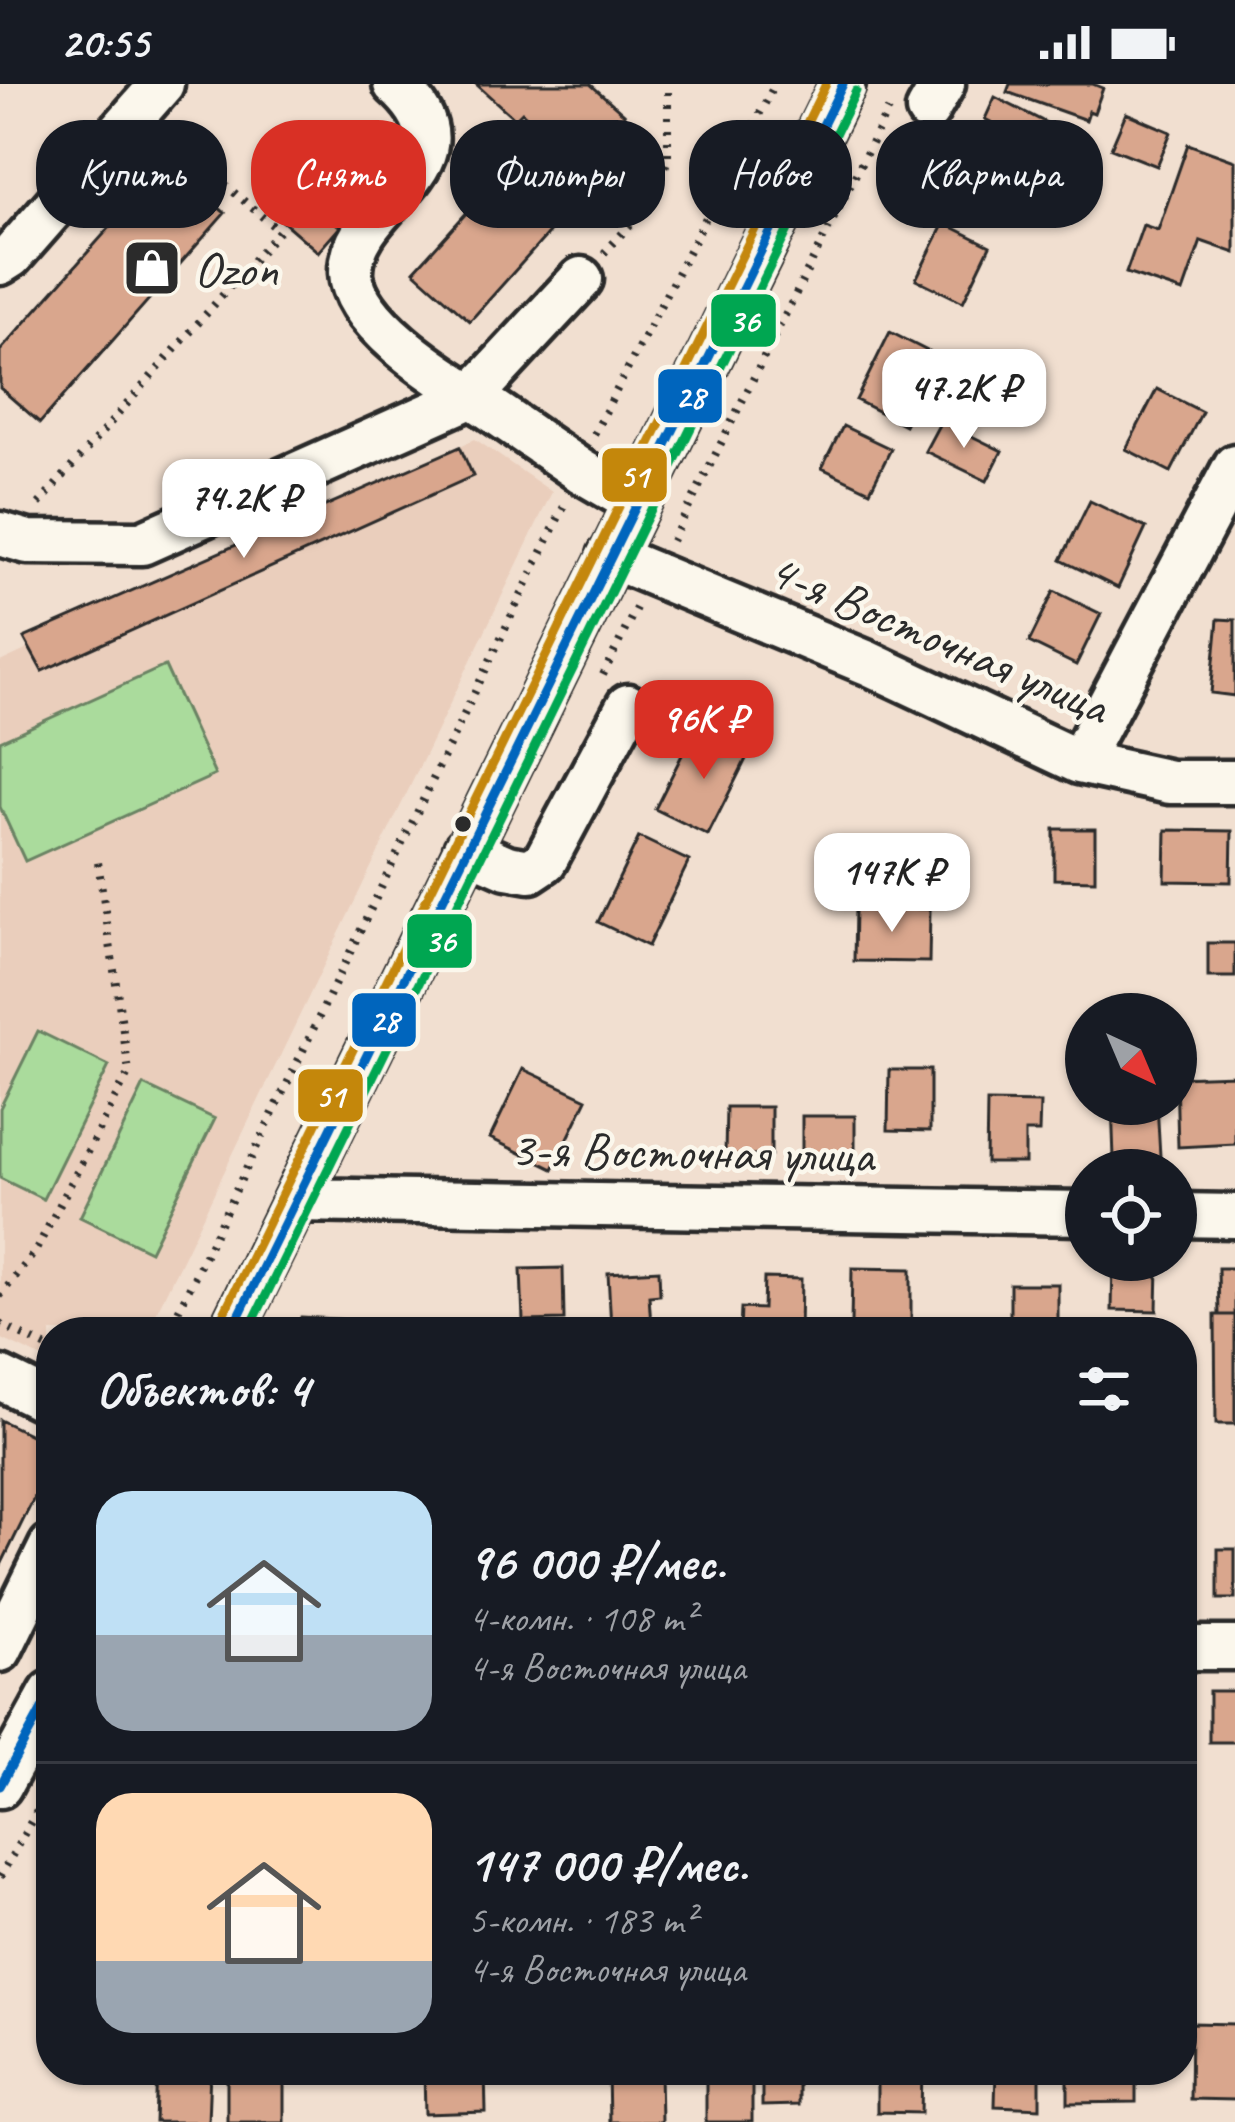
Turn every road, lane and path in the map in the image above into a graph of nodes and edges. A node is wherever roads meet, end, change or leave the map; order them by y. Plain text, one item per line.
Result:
1 (395, 84) edge
2 (668, 84) edge
3 (775, 84) edge
4 (843, 84) edge
5 (150, 97) edge
6 (0, 263) edge
7 (581, 279) joint
8 (472, 396) junction
9 (1235, 466) edge
10 (581, 471) junction
11 (636, 503) junction
12 (9, 545) edge
13 (610, 556) junction
14 (628, 706) dead end
15 (1079, 762) junction
16 (1235, 782) edge
17 (466, 849) junction
18 (98, 862) dead end
19 (296, 1200) junction
20 (1065, 1213) edge
21 (1197, 1215) edge
22 (1235, 1216) edge
23 (0, 1297) edge
24 (178, 1317) edge
25 (238, 1317) edge
26 (0, 1324) edge
27 (36, 1342) edge
28 (0, 1378) edge
29 (36, 1396) edge
30 (36, 1577) edge
31 (1197, 1648) edge
32 (1235, 1648) edge
33 (0, 1650) edge
34 (36, 1720) edge
35 (0, 1786) edge
36 (36, 1813) edge
37 (0, 1877) edge

1 - 8 street
2 - 7 path
3 - 10 path
4 - 11 street
5 - 6 street
5 - 12 path
7 - 8 street
8 - 10 street
8 - 12 street
9 - 15 street
10 - 11 street
10 - 24 path
11 - 13 street
13 - 15 street, 4-я Восточная улица
13 - 17 street
14 - 17 street
15 - 16 street, 4-я Восточная улица
17 - 19 street
18 - 23 path
19 - 20 street, 3-я Восточная улица
19 - 25 street
21 - 22 street
26 - 27 path
28 - 29 street
30 - 33 street
31 - 32 street
34 - 35 street
36 - 37 path

